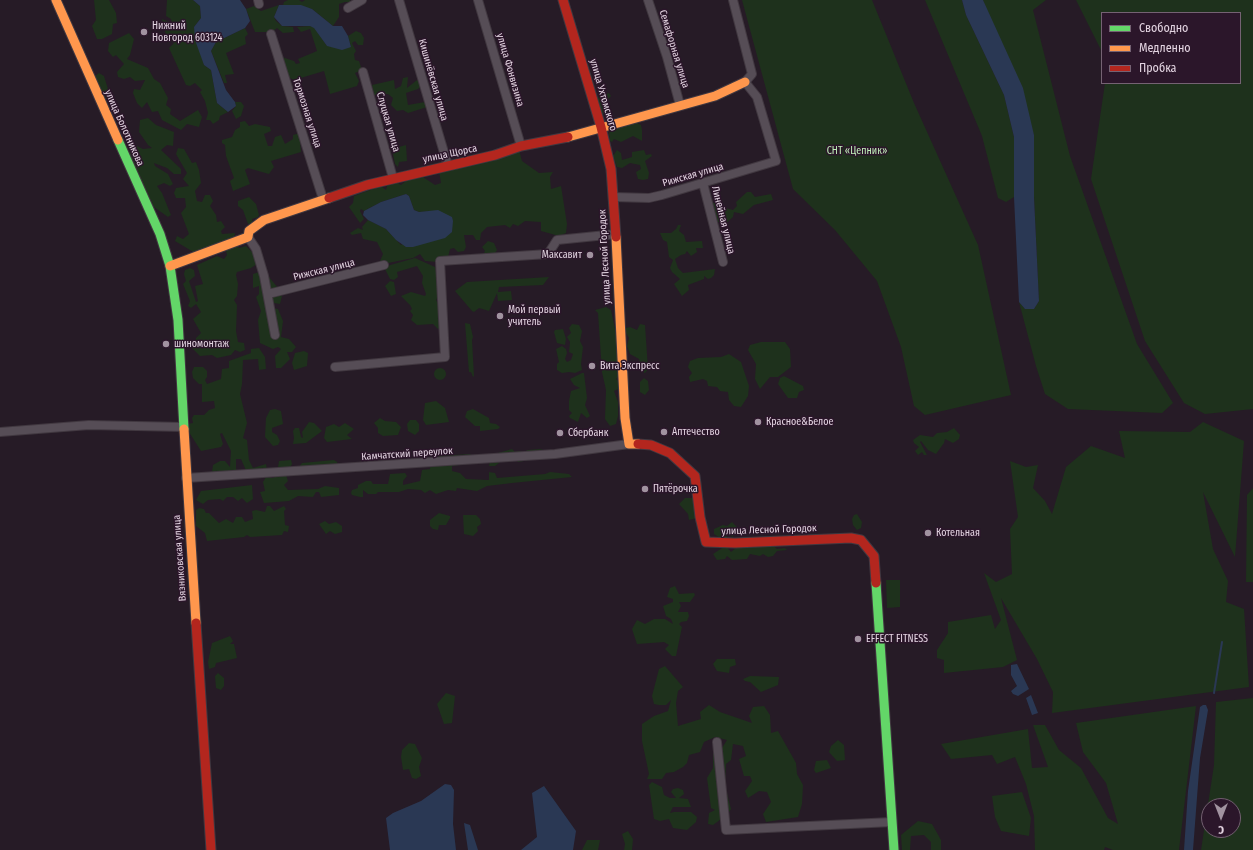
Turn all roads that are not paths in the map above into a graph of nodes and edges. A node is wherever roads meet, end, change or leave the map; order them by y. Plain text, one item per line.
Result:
1 (56, 0) edge
2 (362, 0) edge
3 (399, 0) edge
4 (478, 0) edge
5 (563, 0) edge
6 (648, 0) edge
7 (733, 0) edge
8 (348, 8) dead end
9 (271, 34) dead end
10 (363, 72) dead end
11 (745, 82) junction
12 (680, 104) junction
13 (601, 128) junction
14 (521, 146) junction
15 (448, 166) junction
16 (393, 178) junction
17 (703, 183) junction
18 (613, 197) junction
19 (323, 200) junction
20 (616, 234) junction
21 (248, 237) junction
22 (723, 262) dead end
23 (384, 265) dead end
24 (170, 266) junction
25 (268, 294) junction
26 (275, 335) dead end
27 (335, 367) dead end
28 (184, 427) junction
29 (0, 432) edge
30 (629, 444) junction
31 (186, 478) junction
32 (717, 742) dead end
33 (892, 822) junction
34 (211, 850) edge
35 (894, 850) edge

1 - 24 street, улица Болотникова
2 - 8 street
3 - 15 street, Кишинёвская улица
4 - 14 street, улица Фонвизина
5 - 13 street, улица Ухтомского
6 - 12 street, Семафорная улица
7 - 11 street
9 - 19 street, Тормозная улица
10 - 16 street, Слуцкая улица
11 - 12 street, улица Щорса
11 - 17 street, Рижская улица
12 - 13 street, улица Щорса
13 - 14 street, улица Щорса
13 - 18 street, улица Ухтомского
14 - 15 street, улица Щорса
15 - 16 street, улица Щорса
16 - 19 street, улица Щорса
17 - 18 street, Рижская улица
17 - 22 street, Линейная улица
18 - 20 street, улица Лесной Городок
19 - 21 street, улица Щорса
20 - 27 street
20 - 30 street, улица Лесной Городок
21 - 24 street, улица Щорса
21 - 25 street
23 - 25 street, Рижская улица
24 - 28 street, Вязниковская улица
25 - 26 street
28 - 29 street
28 - 31 street, Вязниковская улица
30 - 31 street, Камчатский переулок
30 - 33 street, улица Лесной Городок
31 - 34 street, Вязниковская улица
32 - 33 street
33 - 35 street, улица Лесной Городок

